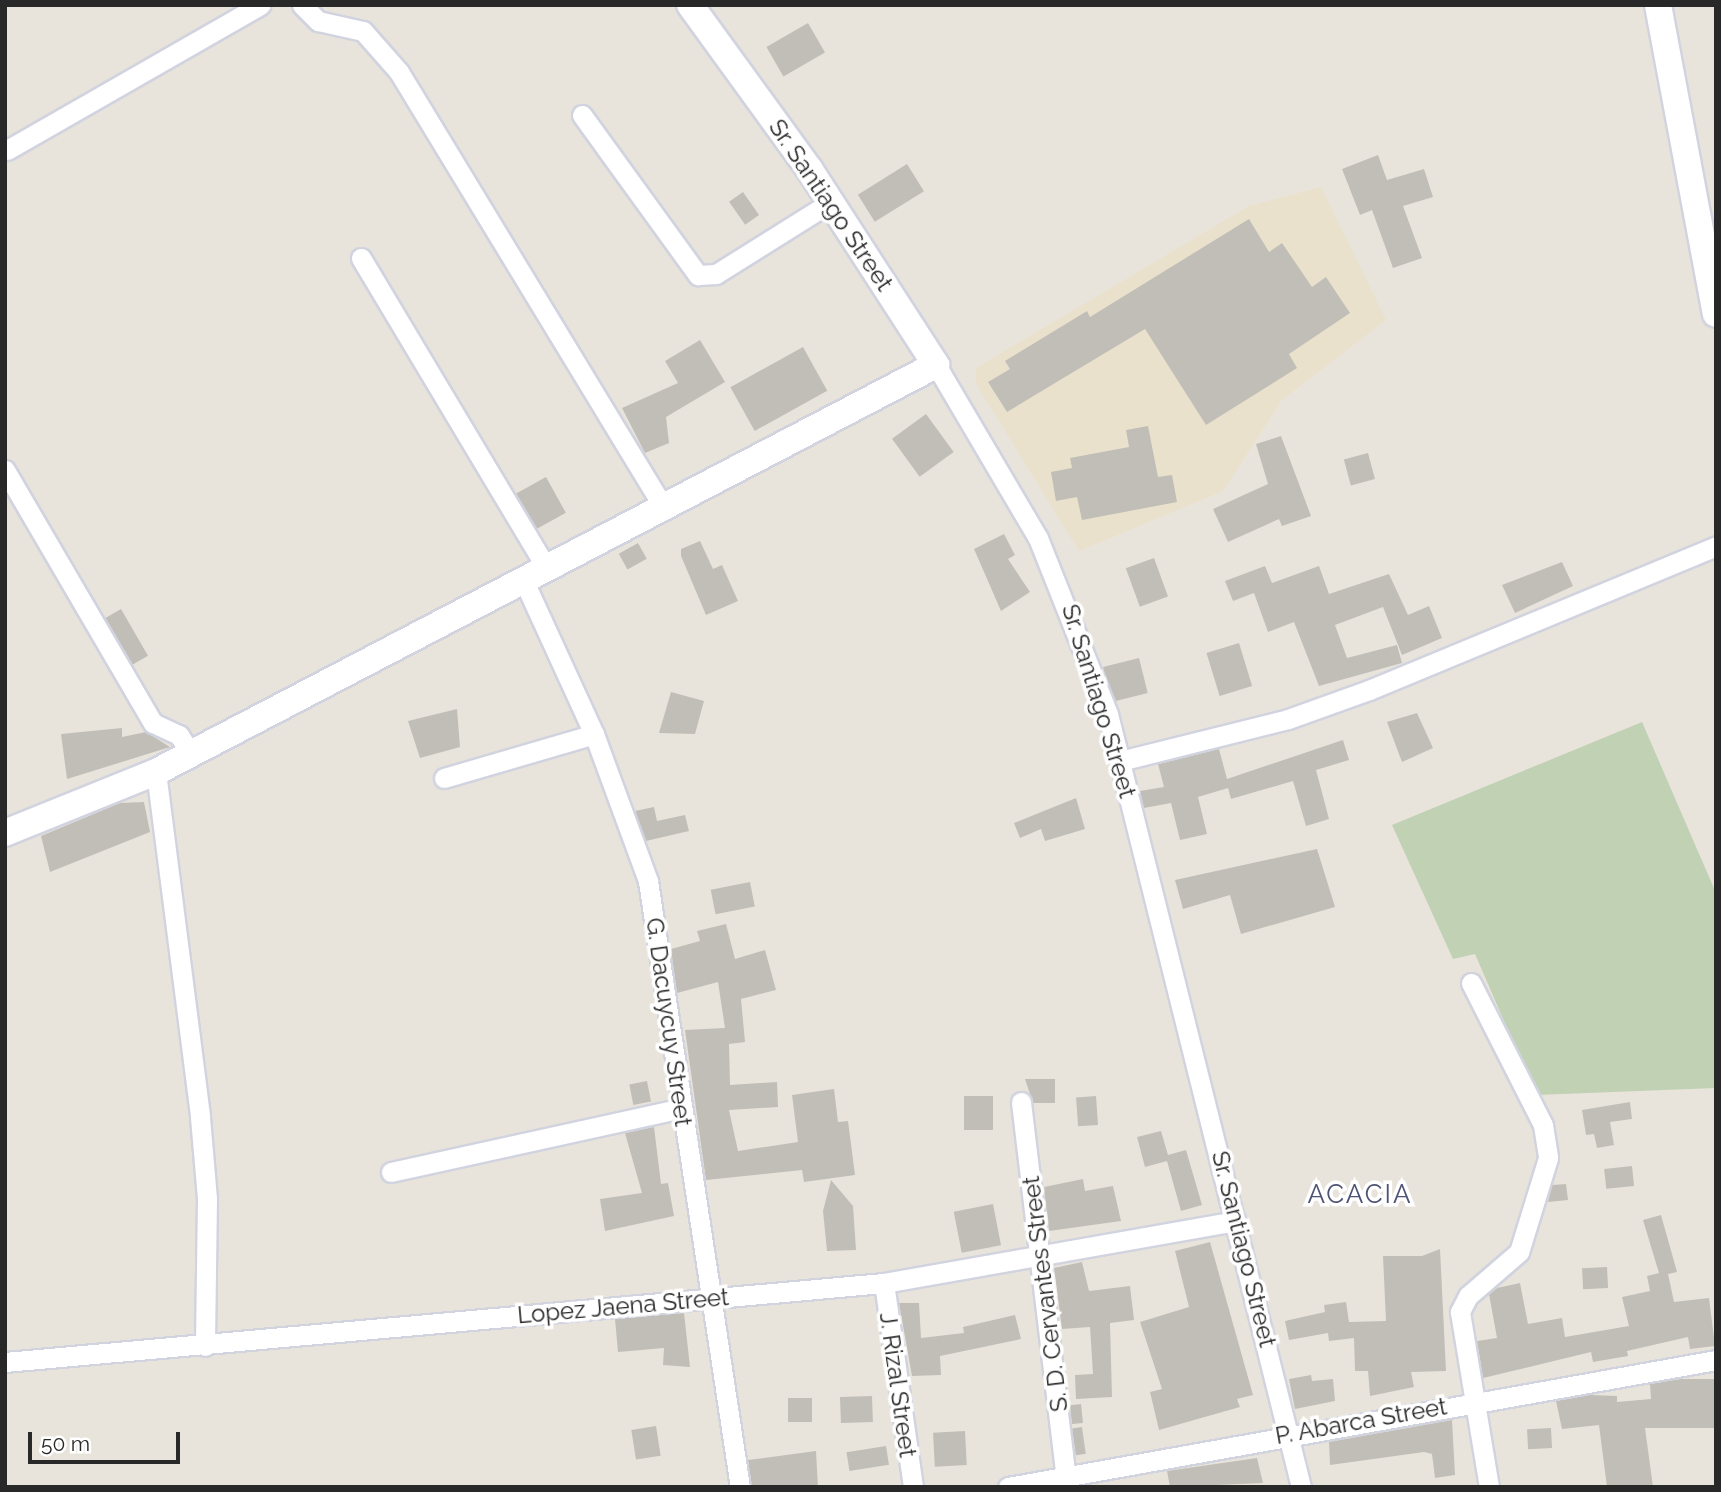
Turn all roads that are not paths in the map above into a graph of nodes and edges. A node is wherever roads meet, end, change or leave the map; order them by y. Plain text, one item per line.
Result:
1 (260, 5) edge
2 (302, 5) edge
3 (690, 5) edge
4 (1658, 5) edge
5 (582, 115) dead end
6 (7, 150) dead end
7 (831, 202) junction
8 (360, 258) dead end
9 (1716, 314) edge
10 (936, 365) junction
11 (5, 470) edge
12 (664, 508) junction
13 (1716, 546) edge
14 (535, 573) junction
15 (594, 734) junction
16 (191, 754) junction
17 (1120, 761) junction
18 (156, 772) junction
19 (444, 778) dead end
20 (5, 833) edge
21 (1471, 983) dead end
22 (1021, 1102) dead end
23 (682, 1108) junction
24 (391, 1172) dead end
25 (1236, 1221) junction
26 (1042, 1256) junction
27 (884, 1283) junction
28 (713, 1297) junction
29 (205, 1346) junction
30 (1716, 1360) edge
31 (5, 1362) edge
32 (1476, 1400) junction
33 (1290, 1434) junction
34 (1067, 1481) edge
35 (740, 1487) edge
36 (913, 1487) edge
37 (1008, 1487) edge
38 (1301, 1487) edge
39 (1489, 1487) edge

1 - 6 street
2 - 12 street
3 - 7 street, Sr. Santiago Street
4 - 9 street
5 - 7 street
7 - 10 street, Sr. Santiago Street
8 - 14 street, G. Dacuycuy Street
10 - 12 street
10 - 17 street, Sr. Santiago Street
11 - 16 street
12 - 14 street
13 - 17 street
14 - 15 street, G. Dacuycuy Street
14 - 16 street
15 - 19 street
15 - 23 street, G. Dacuycuy Street
16 - 18 street
17 - 25 street, Sr. Santiago Street
18 - 20 street
18 - 29 street
21 - 32 street
22 - 26 street, S. D. Cervantes Street
23 - 24 street
23 - 28 street, G. Dacuycuy Street
25 - 26 street, Lopez Jaena Street
25 - 33 street, Sr. Santiago Street
26 - 27 street, Lopez Jaena Street
26 - 34 street, S. D. Cervantes Street
27 - 28 street, Lopez Jaena Street
27 - 36 street, J. Rizal Street
28 - 29 street, Lopez Jaena Street
28 - 35 street, G. Dacuycuy Street
29 - 31 street, Lopez Jaena Street
30 - 32 street, P. Abarca Street
32 - 33 street, P. Abarca Street
32 - 39 street
33 - 34 street, P. Abarca Street
33 - 38 street, Sr. Santiago Street
34 - 37 street, P. Abarca Street

